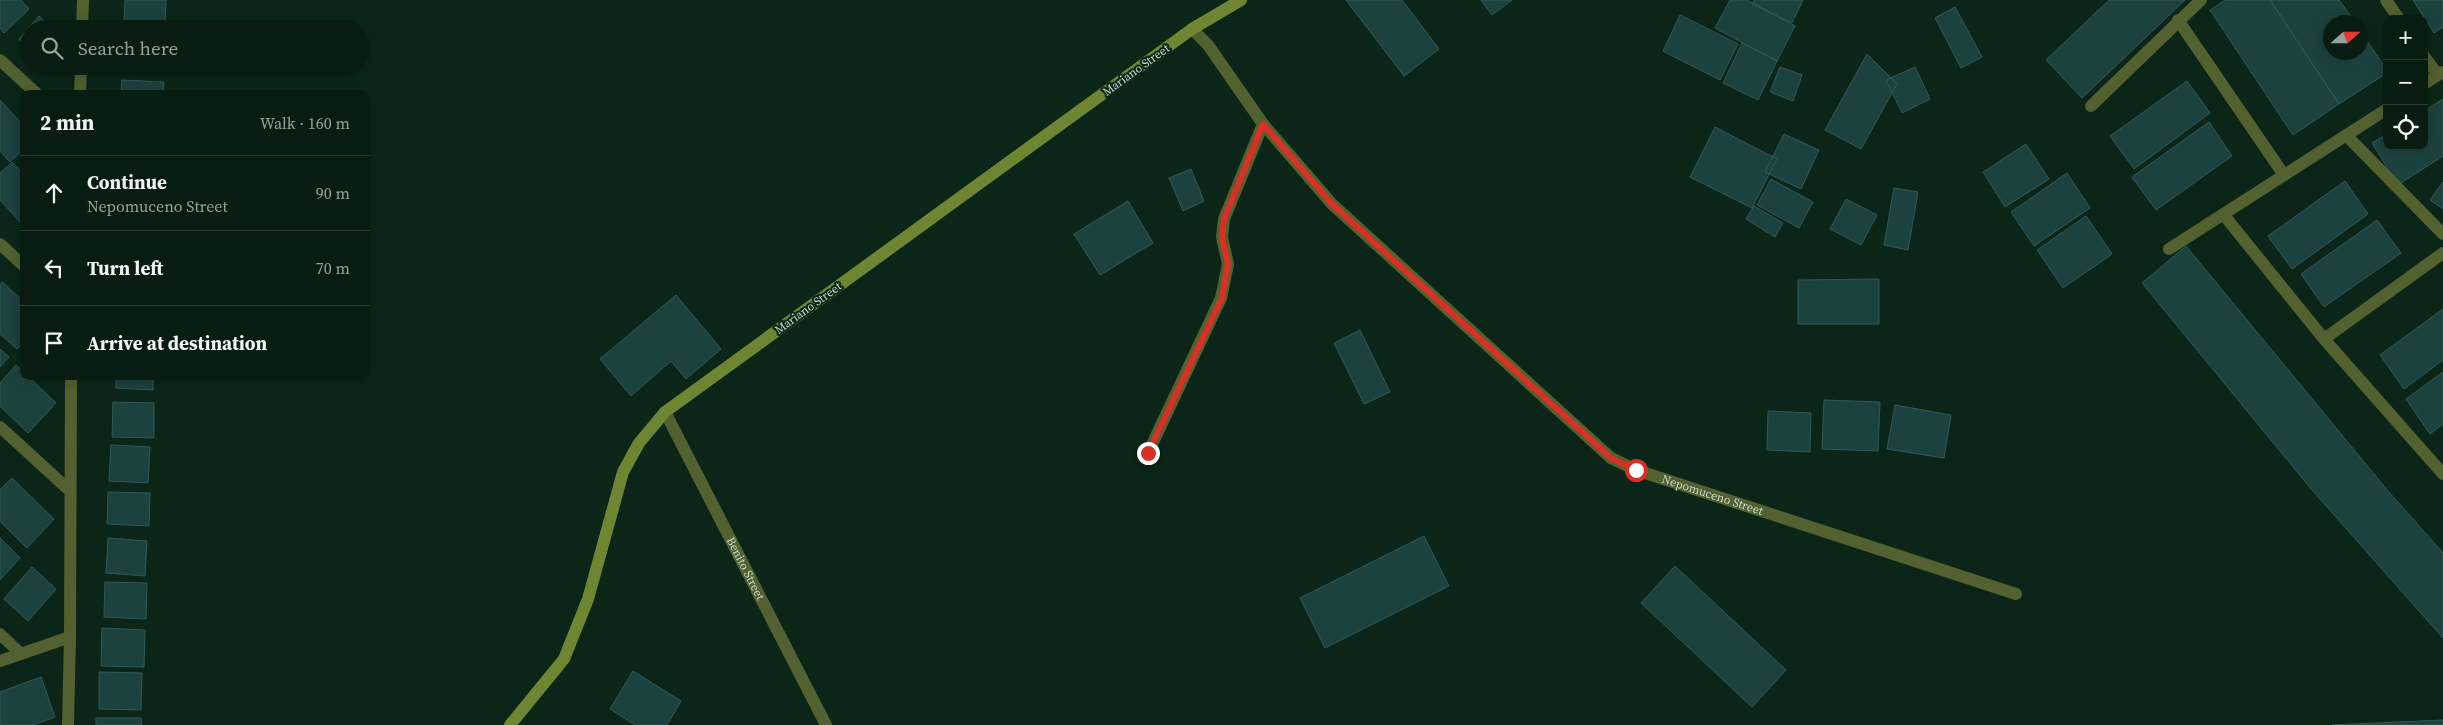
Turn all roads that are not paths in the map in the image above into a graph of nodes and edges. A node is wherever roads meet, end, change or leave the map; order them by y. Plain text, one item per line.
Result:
1 (82, 0) edge
2 (1241, 0) edge
3 (2201, 0) edge
4 (2386, 0) edge
5 (2396, 15) edge
6 (82, 20) edge
7 (2178, 20) junction
8 (1192, 29) junction
9 (0, 60) edge
10 (2428, 60) edge
11 (2440, 74) edge
12 (81, 75) edge
13 (2428, 82) edge
14 (33, 90) edge
15 (80, 90) edge
16 (2091, 106) dead end
17 (2383, 112) edge
18 (1263, 124) junction
19 (2346, 135) junction
20 (2284, 175) junction
21 (2223, 214) junction
22 (2443, 234) edge
23 (0, 244) edge
24 (2169, 249) dead end
25 (2443, 253) edge
26 (20, 262) edge
27 (2324, 338) junction
28 (71, 380) edge
29 (665, 412) junction
30 (0, 427) edge
31 (1148, 453) dead end
32 (2443, 474) edge
33 (69, 490) junction
34 (2016, 594) dead end
35 (0, 634) edge
36 (70, 637) junction
37 (22, 654) junction
38 (0, 661) edge
39 (68, 725) edge
40 (510, 725) edge
41 (826, 725) edge

1 - 6 street
2 - 8 main road, Mariano Street
3 - 7 street
4 - 5 street
7 - 16 street
7 - 20 street
8 - 18 street, Nepomuceno Street
8 - 29 main road, Mariano Street
9 - 14 street
10 - 11 street
11 - 13 street
12 - 15 street
17 - 19 street
18 - 31 street
18 - 34 street, Nepomuceno Street
19 - 20 street
19 - 22 street
20 - 21 street
21 - 24 street
21 - 27 street
23 - 26 street
25 - 27 street
27 - 32 street
28 - 33 street
29 - 40 main road, Mariano Street
29 - 41 street, Benito Street
30 - 33 street
33 - 36 street
35 - 37 street
36 - 37 street
36 - 39 street
37 - 38 street

